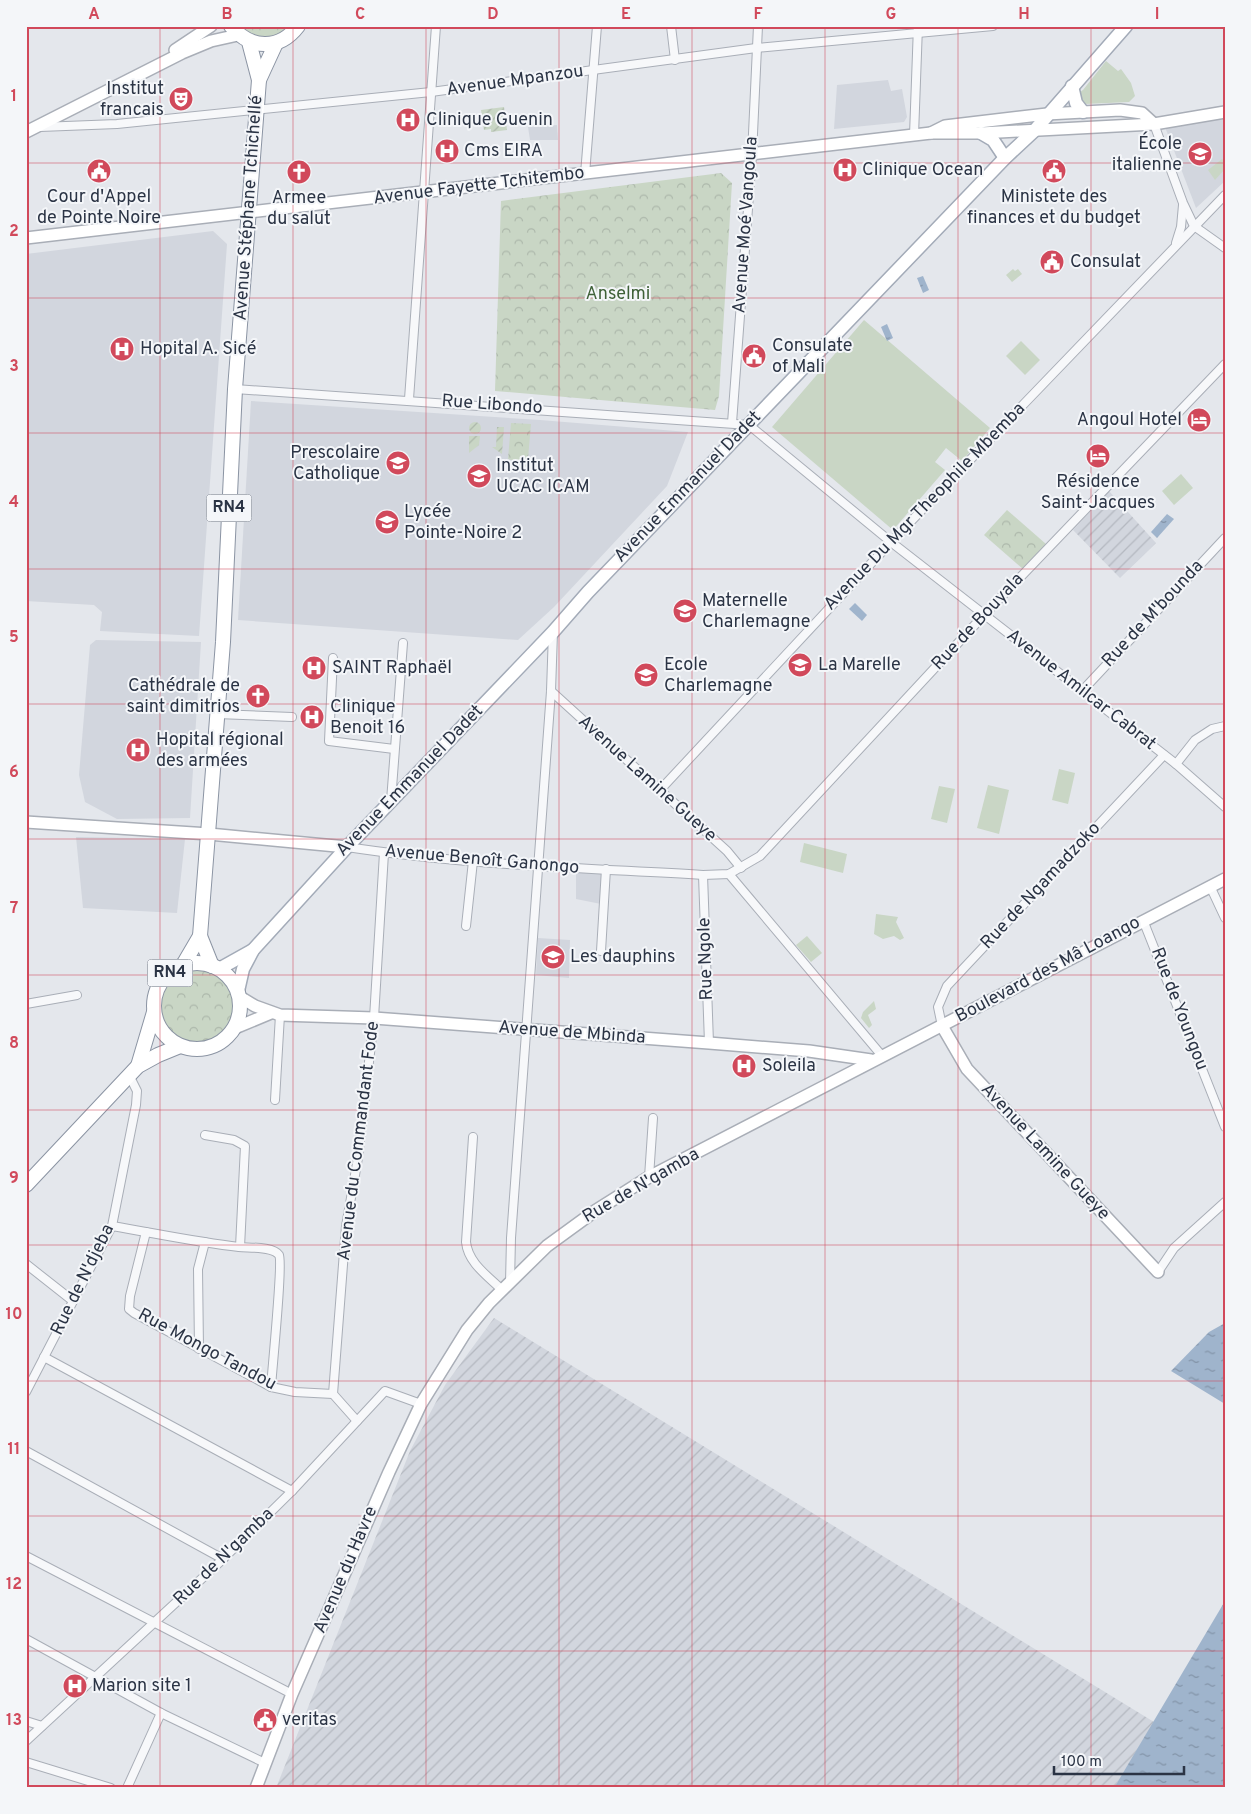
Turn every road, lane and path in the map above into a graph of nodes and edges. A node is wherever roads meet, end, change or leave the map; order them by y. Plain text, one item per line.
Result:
1 (211, 26) edge
2 (298, 26) edge
3 (436, 26) edge
4 (597, 26) edge
5 (671, 26) edge
6 (758, 26) edge
7 (993, 26) edge
8 (1126, 26) edge
9 (918, 30) edge
10 (239, 34) edge
11 (276, 43) junction
12 (756, 48) junction
13 (675, 60) junction
14 (594, 71) junction
15 (259, 80) junction
16 (1072, 86) junction
17 (431, 92) junction
18 (257, 110) junction
19 (1083, 112) junction
20 (1225, 112) edge
21 (1047, 114) junction
22 (1154, 124) junction
23 (29, 127) edge
24 (1034, 131) junction
25 (931, 133) junction
26 (981, 133) junction
27 (914, 135) junction
28 (752, 155) junction
29 (1005, 158) junction
30 (585, 174) junction
31 (425, 192) junction
32 (1225, 195) edge
33 (1183, 203) junction
34 (249, 213) junction
35 (1194, 226) junction
36 (26, 238) edge
37 (1175, 246) junction
38 (1225, 248) edge
39 (1225, 364) edge
40 (235, 389) junction
41 (409, 399) junction
42 (732, 423) junction
43 (749, 425) junction
44 (1225, 538) edge
45 (891, 542) junction
46 (984, 615) junction
47 (553, 632) junction
48 (403, 643) dead end
49 (333, 658) dead end
50 (551, 691) junction
51 (1082, 691) junction
52 (217, 714) junction
53 (292, 716) dead end
54 (1225, 726) edge
55 (394, 749) junction
56 (1164, 755) junction
57 (1176, 764) junction
58 (660, 790) junction
59 (391, 800) junction
60 (1225, 807) edge
61 (26, 822) edge
62 (209, 834) junction
63 (347, 847) junction
64 (384, 853) junction
65 (473, 861) junction
66 (538, 866) junction
67 (740, 868) junction
68 (606, 869) junction
69 (729, 874) junction
70 (703, 875) junction
71 (1225, 879) edge
72 (1210, 886) junction
73 (1225, 918) edge
74 (1144, 920) junction
75 (466, 926) dead end
76 (200, 936) junction
77 (253, 950) junction
78 (601, 951) dead end
79 (183, 965) junction
80 (216, 967) junction
81 (239, 994) junction
82 (77, 995) dead end
83 (26, 1004) edge
84 (154, 1011) junction
85 (276, 1014) junction
86 (374, 1018) junction
87 (942, 1026) junction
88 (235, 1028) junction
89 (526, 1030) junction
90 (709, 1043) junction
91 (180, 1046) junction
92 (877, 1059) junction
93 (134, 1071) junction
94 (275, 1100) dead end
95 (653, 1118) dead end
96 (1225, 1127) edge
97 (205, 1134) dead end
98 (473, 1137) dead end
99 (649, 1177) junction
100 (26, 1185) edge
101 (1225, 1202) edge
102 (112, 1226) junction
103 (146, 1232) junction
104 (205, 1242) junction
105 (240, 1247) junction
106 (28, 1265) edge
107 (1158, 1272) joint
108 (26, 1275) edge
109 (506, 1286) junction
110 (73, 1301) junction
111 (199, 1349) junction
112 (44, 1357) junction
113 (450, 1359) joint
114 (271, 1387) junction
115 (26, 1392) edge
116 (334, 1394) junction
117 (421, 1404) junction
118 (357, 1421) junction
119 (26, 1451) edge
120 (292, 1491) junction
121 (26, 1556) edge
122 (223, 1559) junction
123 (156, 1623) junction
124 (26, 1639) edge
125 (96, 1678) junction
126 (292, 1694) junction
127 (161, 1713) junction
128 (26, 1721) edge
129 (42, 1726) junction
130 (26, 1741) edge
131 (26, 1762) edge
132 (265, 1763) junction
133 (111, 1788) edge
134 (127, 1788) edge
135 (256, 1788) edge

1 - 23 street
2 - 11 highway, RN4
3 - 17 street
4 - 14 street
5 - 13 street
6 - 12 street, Avenue Moé Vangoula
7 - 9 street, Avenue Mpanzou
8 - 16 main road, Avenue Emmanuel Dadet
9 - 12 street, Avenue Mpanzou
9 - 27 street
10 - 11 highway
10 - 15 highway, Avenue Stéphane Tchichellé / RN4
10 - 23 street
11 - 15 highway, Avenue Stéphane Tchichellé / RN4
12 - 13 street, Avenue Mpanzou
12 - 28 street, Avenue Moé Vangoula
13 - 14 street, Avenue Mpanzou
14 - 17 street, Avenue Mpanzou
14 - 30 street
15 - 18 highway, Avenue Stéphane Tchichellé / RN4
16 - 19 main road
16 - 21 main road, Avenue Emmanuel Dadet
17 - 18 street, Avenue Mpanzou
17 - 31 street
18 - 23 street, Avenue Mpanzou
18 - 34 highway, Avenue Stéphane Tchichellé / RN4
19 - 21 street, Avenue Fayette Tchitembo
19 - 22 street, Avenue Fayette Tchitembo
20 - 22 street, Avenue Fayette Tchitembo
21 - 24 main road, Avenue Emmanuel Dadet
21 - 25 street, Avenue Fayette Tchitembo
22 - 24 street, Avenue Fayette Tchitembo
22 - 33 street
24 - 26 street, Avenue Fayette Tchitembo
24 - 29 main road, Avenue Emmanuel Dadet
25 - 26 street, Avenue Fayette Tchitembo
25 - 27 street, Avenue Fayette Tchitembo
26 - 29 main road
27 - 28 street, Avenue Fayette Tchitembo
28 - 30 street, Avenue Fayette Tchitembo
28 - 42 street, Avenue Moé Vangoula
29 - 43 main road, Avenue Emmanuel Dadet
30 - 31 street, Avenue Fayette Tchitembo
31 - 34 street, Avenue Fayette Tchitembo
31 - 41 street
32 - 35 street
33 - 35 street
33 - 37 street
34 - 36 street, Avenue Fayette Tchitembo
34 - 40 highway, Avenue Stéphane Tchichellé / RN4
35 - 37 street, Avenue Du Mgr Theophile Mbemba
35 - 38 street
37 - 45 street, Avenue Du Mgr Theophile Mbemba
39 - 46 street, Rue de Bouyala
40 - 41 street, Rue Libondo
40 - 52 highway, Avenue Stéphane Tchichellé / RN4
41 - 42 street, Rue Libondo
42 - 43 street, Rue Libondo
43 - 45 street, Avenue Amilcar Cabrat
43 - 47 main road, Avenue Emmanuel Dadet
44 - 51 street, Rue de M'bounda
45 - 46 street, Avenue Amilcar Cabrat
45 - 58 street, Avenue Du Mgr Theophile Mbemba
46 - 51 street, Avenue Amilcar Cabrat
46 - 67 street, Rue de Bouyala
47 - 50 street
47 - 59 main road, Avenue Emmanuel Dadet
48 - 55 street
49 - 55 street
50 - 58 street, Avenue Lamine Gueye
50 - 66 street
51 - 56 street, Avenue Amilcar Cabrat
52 - 53 street
52 - 62 highway, Avenue Stéphane Tchichellé / RN4
54 - 57 street
55 - 59 street
56 - 57 street, Avenue Amilcar Cabrat
56 - 87 street, Rue de Ngamadzoko
57 - 60 street, Avenue Amilcar Cabrat
58 - 67 street, Avenue Lamine Gueye
59 - 63 main road, Avenue Emmanuel Dadet
61 - 62 street, Avenue Benoît Ganongo
62 - 63 street, Avenue Benoît Ganongo
62 - 76 highway, Avenue Stéphane Tchichellé / RN4
63 - 64 street, Avenue Benoît Ganongo
63 - 77 main road, Avenue Emmanuel Dadet
64 - 65 street, Avenue Benoît Ganongo
64 - 86 street, Avenue du Commandant Fode
65 - 66 street, Avenue Benoît Ganongo
65 - 75 street
66 - 68 street, Avenue Benoît Ganongo
66 - 89 street
67 - 69 street, Rue de Bouyala
68 - 70 street, Avenue Benoît Ganongo
68 - 78 street
69 - 70 street, Avenue Benoît Ganongo
69 - 92 street
70 - 90 street, Rue Ngole
71 - 72 street, Boulevard des Mâ Loango
72 - 73 street
72 - 74 street, Boulevard des Mâ Loango
74 - 87 street, Boulevard des Mâ Loango
74 - 96 street, Rue de Youngou
76 - 79 highway, Avenue Stéphane Tchichellé / RN4
76 - 80 highway, Avenue Stéphane Tchichellé / RN4
77 - 80 main road, Avenue Emmanuel Dadet
77 - 81 main road, Avenue Emmanuel Dadet
79 - 80 highway, RN4
79 - 84 highway, RN4
80 - 81 highway, RN4
81 - 85 street, Avenue de Mbinda
81 - 88 highway
82 - 83 street
84 - 91 highway, RN4
84 - 93 highway, RN4
85 - 86 street, Avenue de Mbinda
85 - 88 street, Avenue de Mbinda
85 - 94 street
86 - 89 street, Avenue de Mbinda
86 - 116 street, Avenue du Commandant Fode
87 - 92 street, Boulevard des Mâ Loango
87 - 107 street, Avenue Lamine Gueye
88 - 91 highway, RN4
89 - 90 street, Avenue de Mbinda
89 - 109 street
90 - 92 street, Avenue de Mbinda
91 - 93 highway, RN4
92 - 99 street, Rue de N'gamba
93 - 100 highway, RN4
93 - 102 street, Rue de N'djeba
95 - 99 street
97 - 105 street
98 - 109 street
99 - 109 street, Rue de N'gamba
101 - 107 street
102 - 103 street
102 - 110 street, Rue de N'djeba
103 - 104 street
103 - 111 street, Rue Mongo Tandou
104 - 105 street
104 - 111 street
105 - 114 street
106 - 108 street
106 - 110 street
109 - 113 street, Rue de N'gamba
110 - 112 street, Rue de N'djeba
111 - 114 street, Rue Mongo Tandou
112 - 115 street, Rue de N'djeba
112 - 120 street
113 - 117 street, Avenue du Havre
114 - 116 street, Rue Mongo Tandou
116 - 118 street
117 - 118 street, Rue de N'gamba
117 - 126 street, Avenue du Havre
118 - 120 street, Rue de N'gamba
119 - 122 street
120 - 122 street, Rue de N'gamba
121 - 123 street
122 - 123 street, Rue de N'gamba
123 - 125 street, Rue de N'gamba
123 - 126 street
124 - 125 street
125 - 127 street
125 - 129 street, Rue de N'gamba
126 - 132 street, Avenue du Havre
127 - 132 street
127 - 134 street
128 - 129 street
129 - 130 street, Rue de N'gamba
131 - 133 street
132 - 135 street, Avenue du Havre

